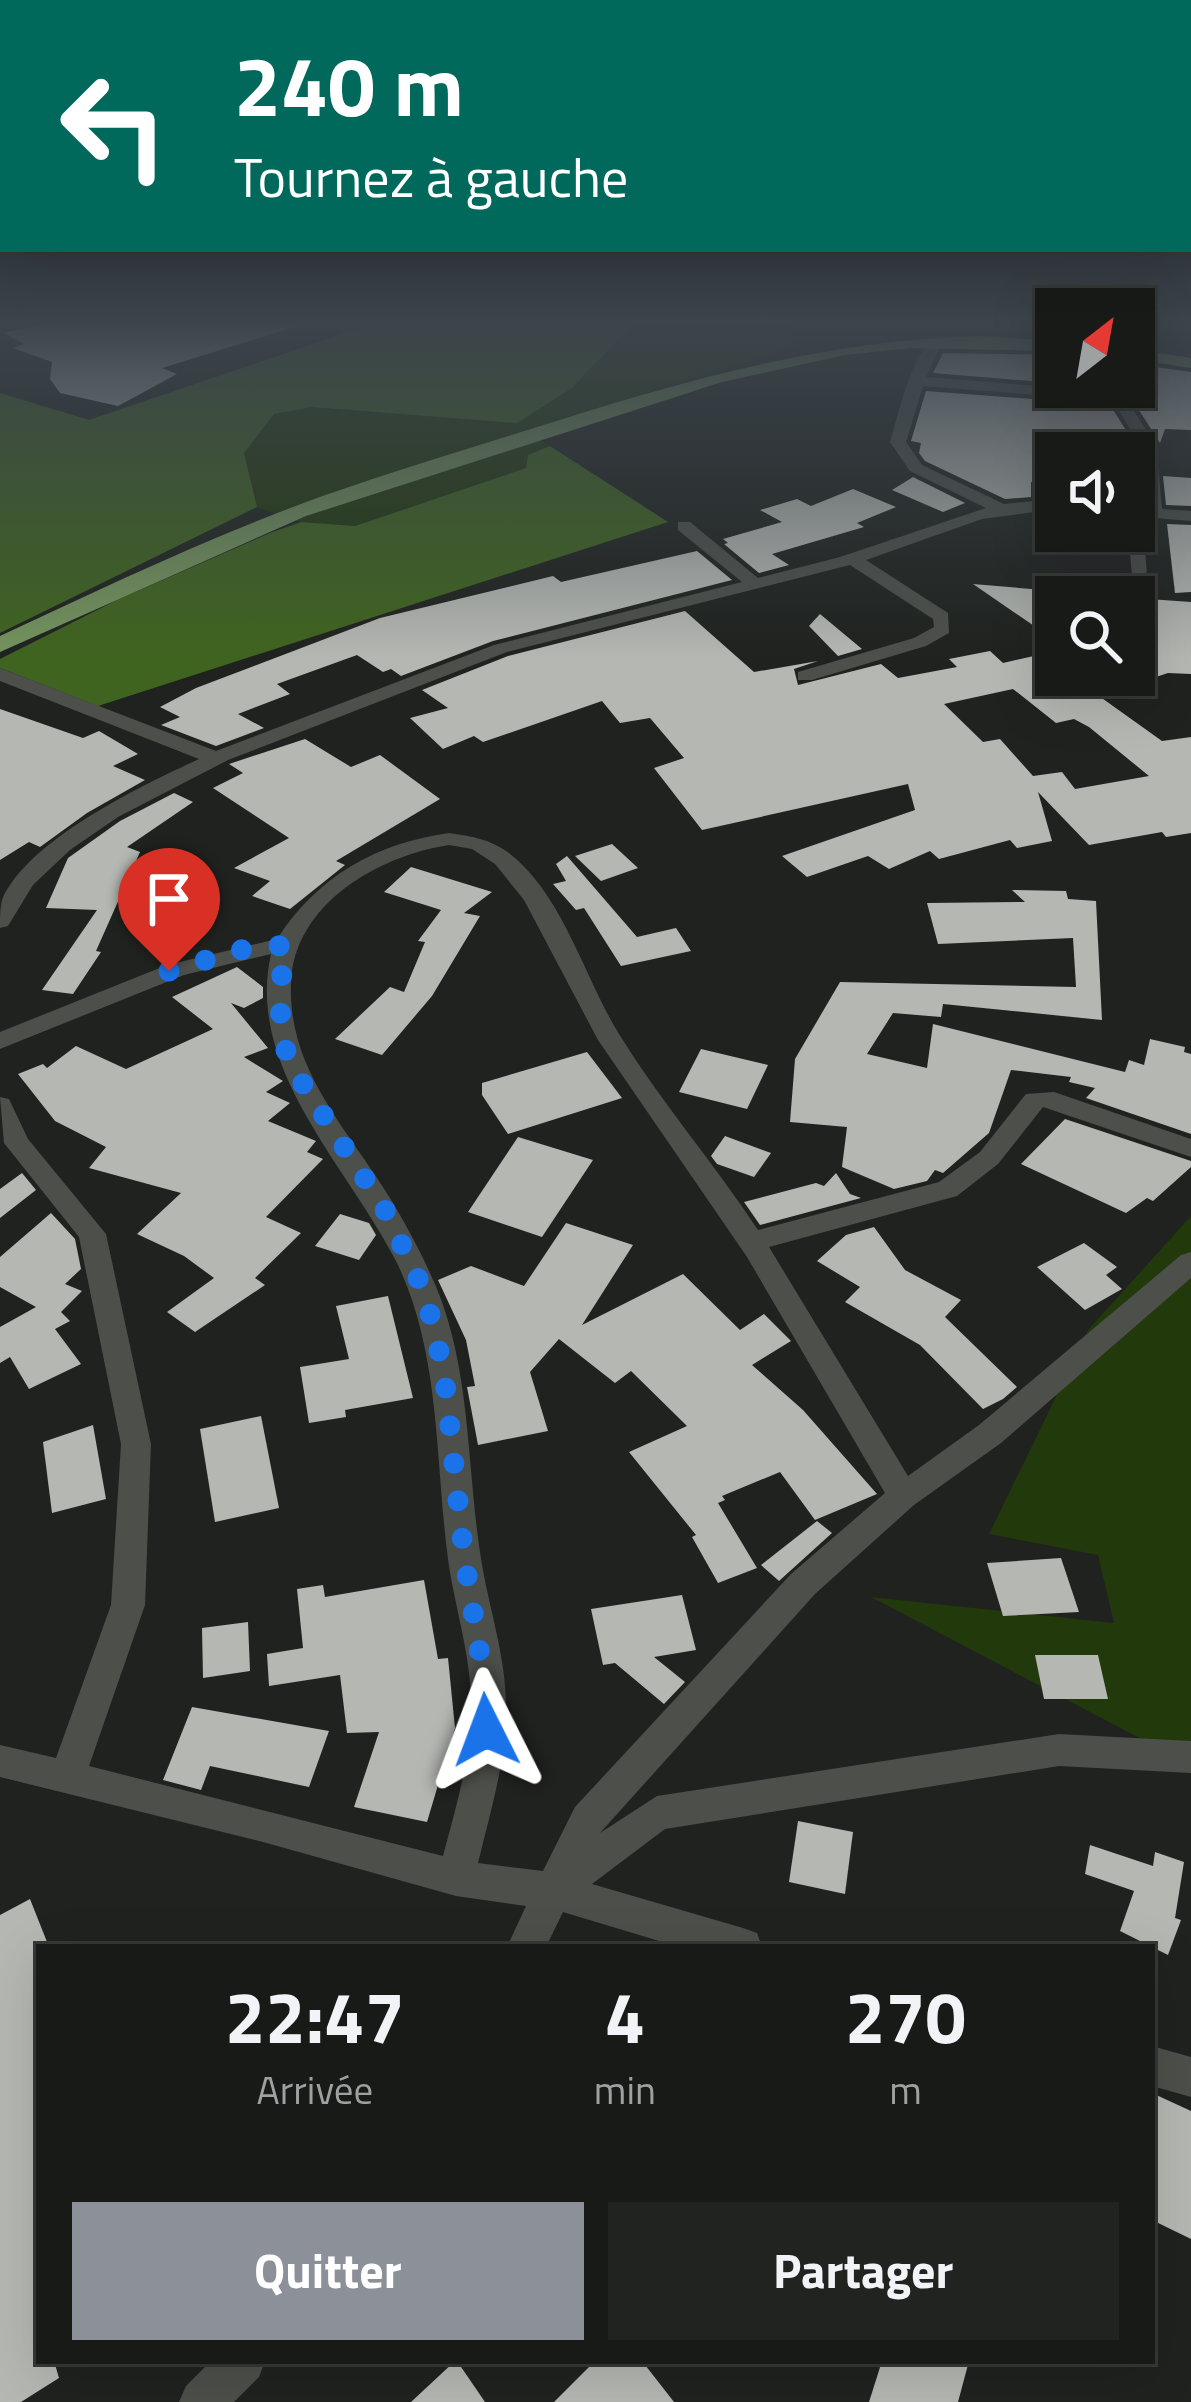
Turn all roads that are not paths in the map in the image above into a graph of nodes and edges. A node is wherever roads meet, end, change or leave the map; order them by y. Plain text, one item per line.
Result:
1 (534, 434) edge
2 (901, 434) edge
3 (1035, 506) edge
4 (1002, 509) junction
5 (1155, 514) edge
6 (1191, 516) edge
7 (684, 526) dead end
8 (852, 559) junction
9 (755, 584) junction
10 (0, 645) edge
11 (0, 674) edge
12 (806, 676) dead end
13 (213, 757) junction
14 (8, 884) edge
15 (0, 921) edge
16 (286, 945) junction
17 (0, 1041) edge
18 (0, 1105) edge
19 (1191, 1148) edge
20 (750, 1242) junction
21 (1191, 1262) edge
22 (903, 1496) junction
23 (1191, 1757) edge
24 (0, 1761) edge
25 (68, 1775) junction
26 (456, 1878) junction
27 (553, 1891) junction
28 (527, 1944) edge
29 (733, 1944) edge
30 (1155, 2067) edge
31 (1191, 2077) edge
32 (240, 2364) edge
33 (202, 2402) edge

1 - 10 main road
2 - 4 street
3 - 4 street
4 - 8 street
5 - 6 street
7 - 9 street
8 - 9 street
8 - 12 street
9 - 13 street
11 - 13 street
13 - 14 street
14 - 15 street
16 - 17 street
16 - 20 street
16 - 26 street
18 - 25 street
19 - 20 street
20 - 22 street
21 - 22 street
22 - 27 street
23 - 27 street
24 - 25 street
25 - 26 street
26 - 27 street
27 - 28 street
27 - 29 street
30 - 31 street
32 - 33 street

